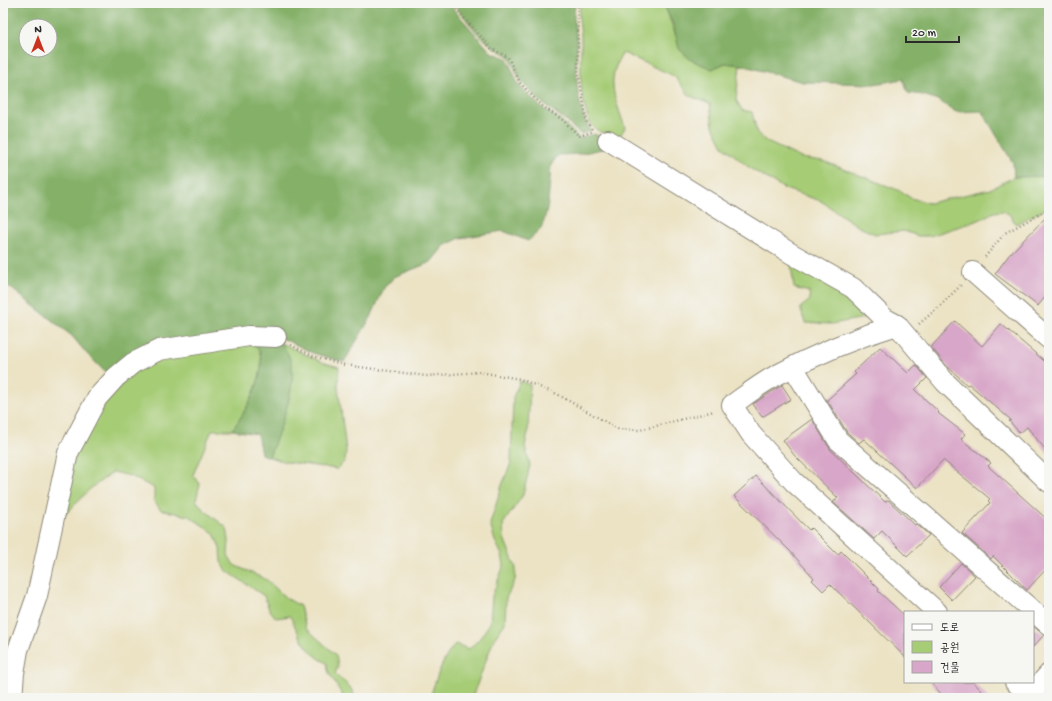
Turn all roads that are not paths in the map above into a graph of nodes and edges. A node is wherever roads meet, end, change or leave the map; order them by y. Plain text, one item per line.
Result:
1 (601, 136) road end
2 (973, 272) dead end
3 (897, 325) junction
4 (276, 337) road end
5 (1049, 339) edge
6 (793, 367) junction
7 (1049, 482) edge
8 (936, 611) edge
9 (1033, 611) edge
10 (1034, 612) edge
11 (1049, 625) edge
12 (3, 650) edge
13 (14, 673) junction
14 (1049, 674) edge
15 (1016, 683) edge
16 (12, 698) edge

1 - 3 street
2 - 5 street
3 - 6 street
3 - 7 street
4 - 13 street
6 - 8 street
6 - 9 street
10 - 11 street
12 - 13 street
13 - 16 street
14 - 15 street

